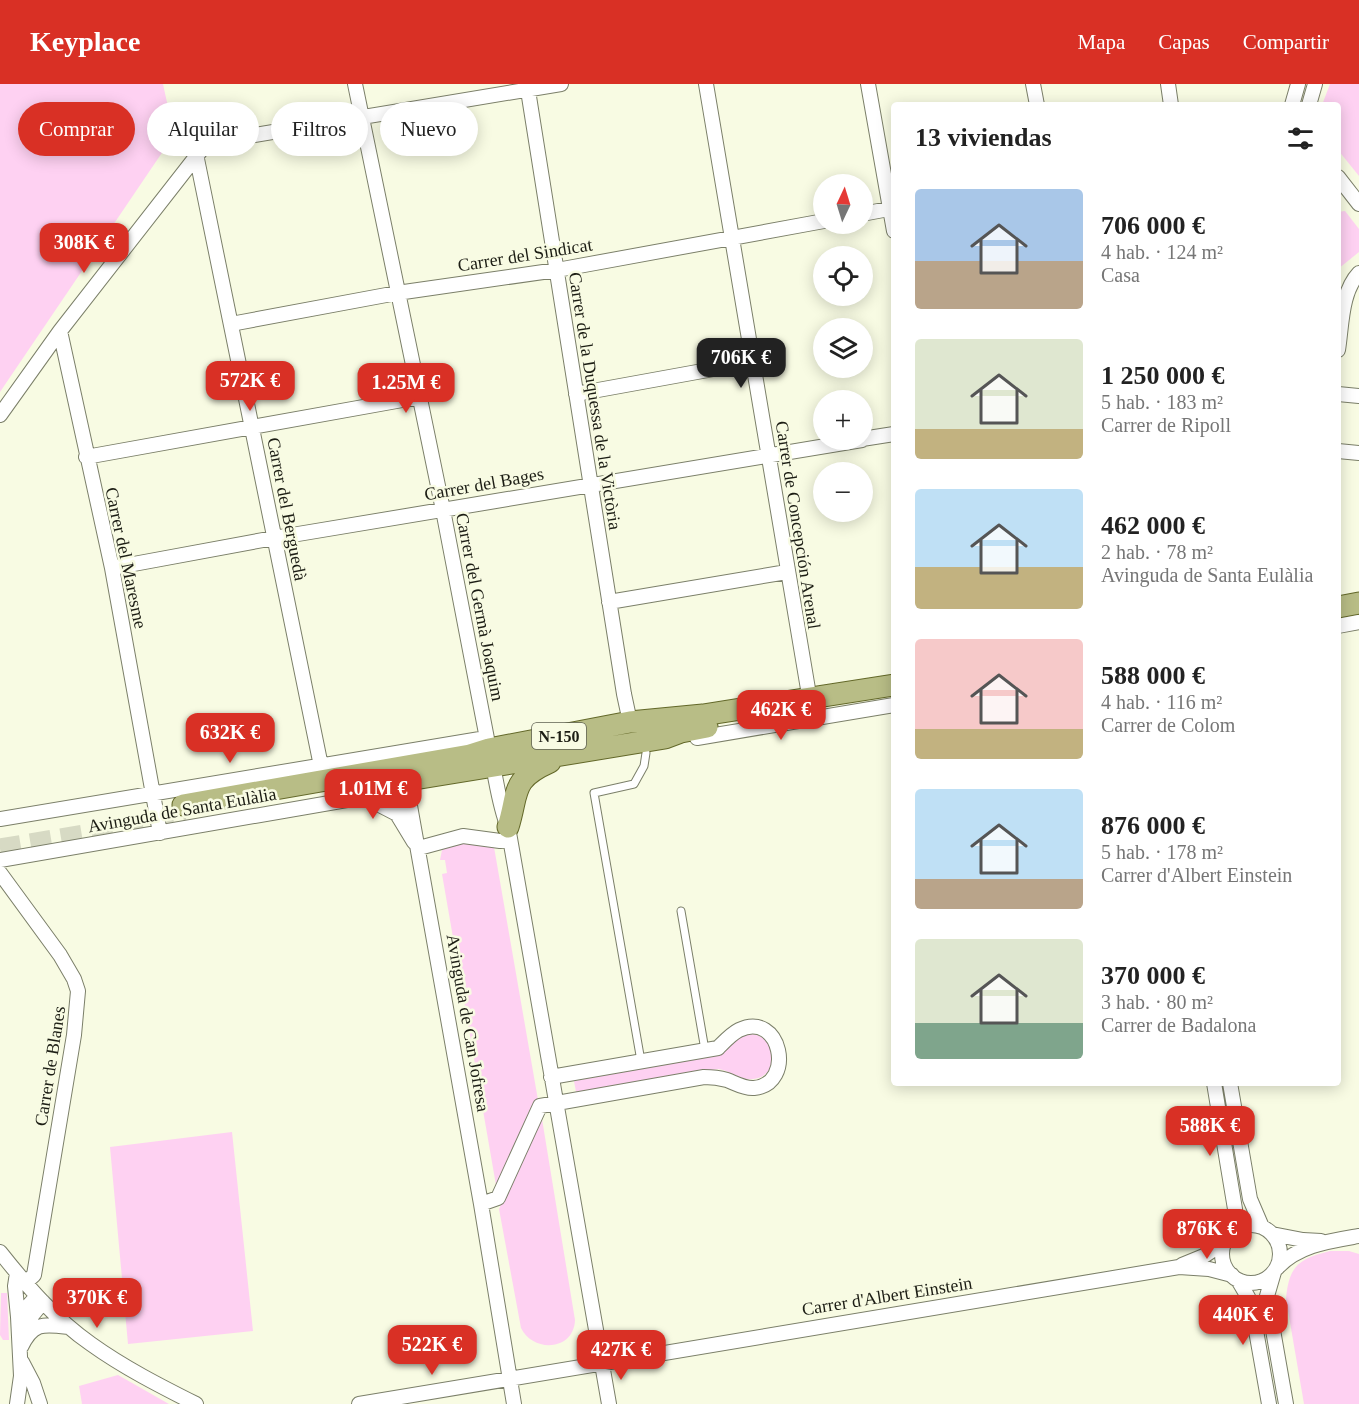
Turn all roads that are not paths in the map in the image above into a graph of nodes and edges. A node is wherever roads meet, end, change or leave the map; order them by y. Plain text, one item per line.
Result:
1 (355, 84) edge
2 (561, 84) edge
3 (706, 84) edge
4 (868, 84) edge
5 (1033, 84) edge
6 (1168, 84) edge
7 (1298, 84) edge
8 (1315, 84) edge
9 (528, 87) edge
10 (359, 102) edge
11 (1036, 102) edge
12 (1171, 102) edge
13 (1293, 102) edge
14 (1310, 102) edge
15 (368, 117) edge
16 (368, 144) edge
17 (194, 156) edge
18 (196, 156) edge
19 (1341, 183) edge
20 (891, 204) edge
21 (1359, 204) edge
22 (891, 209) edge
23 (873, 212) edge
24 (813, 223) edge
25 (731, 237) junction
26 (557, 270) junction
27 (1359, 273) edge
28 (397, 293) junction
29 (231, 324) junction
30 (60, 331) junction
31 (1341, 331) edge
32 (752, 362) junction
33 (576, 394) junction
34 (1341, 394) edge
35 (1359, 396) edge
36 (419, 397) junction
37 (0, 415) edge
38 (252, 428) junction
39 (891, 435) edge
40 (873, 438) edge
41 (813, 448) edge
42 (1341, 451) edge
43 (1359, 453) edge
44 (770, 455) junction
45 (86, 457) junction
46 (590, 483) junction
47 (443, 510) junction
48 (274, 537) junction
49 (112, 568) junction
50 (787, 572) junction
51 (1359, 593) edge
52 (1341, 596) edge
53 (609, 602) junction
54 (1359, 603) edge
55 (1341, 606) edge
56 (1359, 614) edge
57 (1341, 617) edge
58 (1359, 622) edge
59 (1341, 625) edge
60 (891, 675) edge
61 (891, 685) edge
62 (808, 689) junction
63 (891, 697) edge
64 (891, 705) edge
65 (630, 722) junction
66 (665, 738) junction
67 (481, 750) junction
68 (646, 753) dead end
69 (564, 756) junction
70 (321, 766) junction
71 (409, 780) junction
72 (361, 788) junction
73 (152, 793) junction
74 (411, 812) junction
75 (0, 819) edge
76 (160, 833) junction
77 (509, 834) junction
78 (418, 849) junction
79 (0, 860) edge
80 (0, 873) edge
81 (681, 911) dead end
82 (705, 1050) junction
83 (641, 1062) junction
84 (551, 1077) junction
85 (1214, 1086) edge
86 (1231, 1086) edge
87 (556, 1104) junction
88 (482, 1204) junction
89 (1267, 1230) junction
90 (1228, 1237) junction
91 (1355, 1238) edge
92 (1326, 1242) junction
93 (0, 1252) edge
94 (1179, 1267) junction
95 (1275, 1270) junction
96 (1235, 1277) junction
97 (21, 1278) junction
98 (40, 1299) junction
99 (18, 1317) junction
100 (69, 1327) junction
101 (27, 1334) junction
102 (21, 1353) junction
103 (602, 1362) junction
104 (510, 1378) junction
105 (17, 1404) edge
106 (40, 1404) edge
107 (196, 1404) edge
108 (359, 1404) edge
109 (514, 1404) edge
110 (609, 1404) edge
111 (1269, 1404) edge
112 (1286, 1404) edge

1 - 10 street, Carrer del Germà Joaquim
2 - 9 street
3 - 25 street, Carrer de Concepción Arenal
4 - 20 street
5 - 11 street
6 - 12 street
7 - 13 street
8 - 14 street
9 - 15 street
9 - 26 street, Carrer de la Duquessa de la Victòria
16 - 28 street, Carrer del Germà Joaquim
17 - 30 street
18 - 29 street, Carrer del Berguedà
19 - 21 street
22 - 23 street
24 - 25 street, Carrer del Sindicat
25 - 26 street, Carrer del Sindicat
25 - 32 street, Carrer de Concepción Arenal
26 - 28 street, Carrer del Sindicat
26 - 33 street, Carrer de la Duquessa de la Victòria
27 - 31 street
28 - 29 street, Carrer del Sindicat
28 - 36 street, Carrer del Germà Joaquim
29 - 38 street, Carrer del Berguedà
30 - 37 street
30 - 45 street, Carrer del Maresme
32 - 33 street
32 - 44 street, Carrer de Concepción Arenal
33 - 46 street, Carrer de la Duquessa de la Victòria
34 - 35 street
36 - 38 street
36 - 47 street, Carrer del Germà Joaquim
38 - 45 street
38 - 48 street, Carrer del Berguedà
39 - 40 street, Carrer del Bages
41 - 44 street, Carrer del Bages
42 - 43 street
44 - 46 street, Carrer del Bages
44 - 50 street, Carrer de Concepción Arenal
45 - 49 street, Carrer del Maresme
46 - 47 street, Carrer del Bages
46 - 53 street, Carrer de la Duquessa de la Victòria
47 - 48 street, Carrer del Bages
47 - 67 street, Carrer del Germà Joaquim
48 - 49 street, Carrer del Bages
48 - 70 street, Carrer del Berguedà
49 - 73 street, Carrer del Maresme
50 - 53 street
50 - 62 street, Carrer de Concepción Arenal
51 - 52 street
53 - 65 street, Carrer de la Duquessa de la Victòria
54 - 55 main road
56 - 57 main road
58 - 59 street
60 - 62 street
61 - 65 main road, N-150
62 - 65 street
63 - 66 main road, N-150
64 - 66 street
65 - 67 main road, N-150
66 - 69 main road, N-150
67 - 69 main road, N-150
67 - 70 street, Avinguda de Santa Eulàlia
67 - 71 main road, N-150
67 - 72 main road, N-150
67 - 77 street
68 - 83 lane
69 - 77 main road
70 - 73 street, Avinguda de Santa Eulàlia
71 - 72 main road, N-150
71 - 74 street, Avinguda de Can Jofresa
72 - 74 street
73 - 75 street, Avinguda de Santa Eulàlia
73 - 76 street, Carrer del Maresme
74 - 78 street, Avinguda de Can Jofresa
76 - 78 street, Avinguda de Santa Eulàlia
76 - 79 street, Avinguda de Santa Eulàlia
77 - 78 street
77 - 84 street
78 - 88 street, Avinguda de Can Jofresa
80 - 97 street, Carrer de Blanes
81 - 82 lane
82 - 83 street
82 - 87 street
83 - 84 street
84 - 87 street
85 - 90 street
86 - 89 street
87 - 88 street
87 - 103 street
88 - 104 street, Avinguda de Can Jofresa
89 - 90 street
89 - 92 street
89 - 95 street
90 - 94 street, Carrer d'Albert Einstein
90 - 96 street
91 - 92 street
92 - 95 street
93 - 97 street
94 - 96 street, Carrer d'Albert Einstein
94 - 103 street, Carrer d'Albert Einstein
95 - 96 street
95 - 112 street
96 - 111 street
97 - 98 street
97 - 99 street
98 - 99 street
98 - 100 street
98 - 101 street
99 - 102 street
100 - 101 street
100 - 107 street
101 - 102 street
102 - 105 street
102 - 106 street
103 - 104 street, Carrer d'Albert Einstein
103 - 110 street
104 - 108 street, Carrer d'Albert Einstein
104 - 109 street, Avinguda de Can Jofresa

